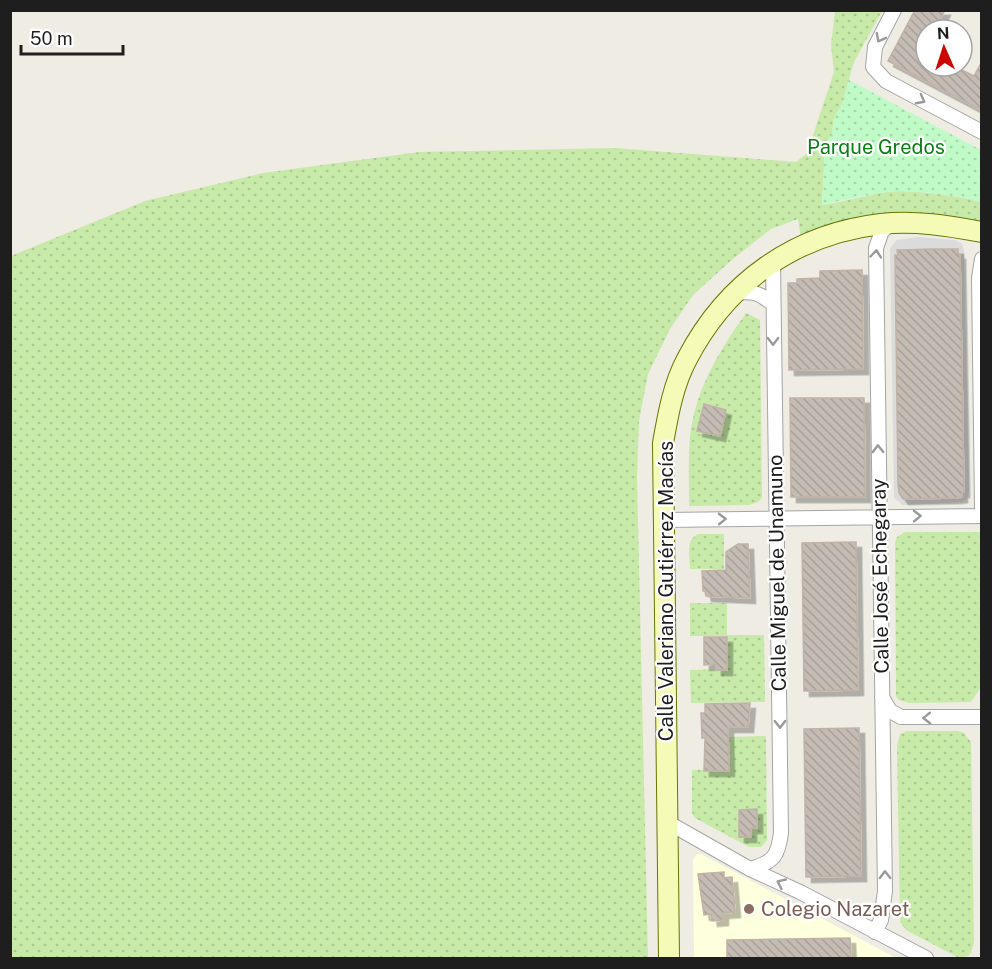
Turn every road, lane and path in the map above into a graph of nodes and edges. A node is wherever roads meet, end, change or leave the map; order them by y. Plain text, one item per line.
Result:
1 (894, 10) edge
2 (981, 132) edge
3 (891, 224) junction
4 (981, 232) edge
5 (981, 259) edge
6 (773, 261) junction
7 (734, 293) junction
8 (773, 303) junction
9 (981, 507) edge
10 (981, 516) edge
11 (879, 517) junction
12 (776, 518) junction
13 (664, 520) junction
14 (882, 697) junction
15 (981, 717) edge
16 (668, 822) junction
17 (750, 869) junction
18 (875, 932) junction
19 (669, 958) edge
20 (926, 958) edge

1 -> 2 street
3 - 4 main road, Calle Valeriano Gutiérrez Macías
3 - 6 main road, Calle Valeriano Gutiérrez Macías
11 -> 3 street, Calle José Echegaray
5 - 9 street
6 - 7 main road, Calle Valeriano Gutiérrez Macías
6 - 8 street, Calle Miguel de Unamuno
7 - 8 street
7 - 13 main road, Calle Valeriano Gutiérrez Macías
8 -> 12 street, Calle Miguel de Unamuno
11 -> 10 street
11 - 12 street
11 - 14 street, Calle José Echegaray
13 -> 12 street
12 -> 17 street, Calle Miguel de Unamuno
13 - 16 main road, Calle Valeriano Gutiérrez Macías
15 -> 14 street
18 -> 14 street, Calle José Echegaray
16 - 17 street
16 - 19 main road, Calle Valeriano Gutiérrez Macías
18 -> 17 street
18 - 20 street

